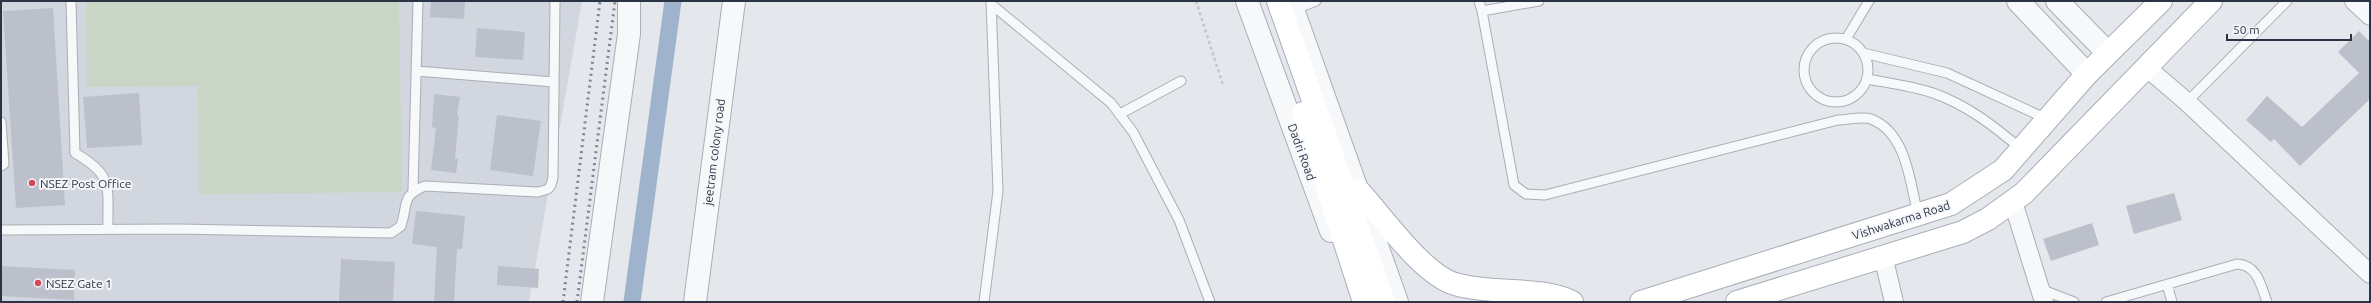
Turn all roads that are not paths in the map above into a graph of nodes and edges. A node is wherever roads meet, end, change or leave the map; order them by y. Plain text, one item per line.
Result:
1 (71, 1) edge
2 (418, 1) edge
3 (555, 1) edge
4 (629, 1) edge
5 (734, 1) edge
6 (1247, 1) edge
7 (1262, 1) edge
8 (1316, 1) edge
9 (1479, 1) edge
10 (1539, 1) edge
11 (1870, 1) edge
12 (2018, 1) edge
13 (2057, 1) edge
14 (2161, 1) edge
15 (2211, 1) edge
16 (2287, 1) edge
17 (2354, 1) edge
18 (991, 2) edge
19 (1287, 4) edge
20 (1482, 11) junction
21 (2370, 16) edge
22 (1846, 39) junction
23 (1863, 53) junction
24 (2108, 53) junction
25 (2146, 67) junction
26 (416, 71) junction
27 (2088, 74) junction
28 (1867, 79) junction
29 (1181, 81) dead end
30 (554, 82) junction
31 (2187, 102) junction
32 (1120, 114) junction
33 (2047, 119) junction
34 (1, 122) edge
35 (2022, 148) junction
36 (1, 166) edge
37 (413, 190) junction
38 (1358, 190) junction
39 (2013, 202) junction
40 (1918, 215) junction
41 (108, 229) junction
42 (1, 230) edge
43 (1883, 256) junction
44 (2370, 274) edge
45 (2167, 284) junction
46 (2042, 295) edge
47 (592, 302) edge
48 (695, 302) edge
49 (984, 302) edge
50 (1210, 302) edge
51 (1357, 302) edge
52 (1364, 302) edge
53 (1384, 302) edge
54 (1398, 302) edge
55 (1572, 302) edge
56 (1640, 302) edge
57 (1737, 302) edge
58 (1894, 302) edge
59 (2074, 302) edge
60 (2106, 302) edge
61 (2172, 302) edge
62 (2267, 302) edge

1 - 41 lane
2 - 26 lane
3 - 30 lane
4 - 47 street
5 - 48 street, jeetram colony road
6 - 51 street, Dadri Road
7 - 52 main road
8 - 19 lane
9 - 20 lane
10 - 20 lane
11 - 22 lane
12 - 27 street
13 - 24 street
14 - 24 main road, Vishwakarma Road
15 - 25 main road
16 - 31 lane
17 - 21 street
18 - 32 lane
18 - 49 lane
19 - 38 street
19 - 53 main road
20 - 40 lane
22 - 23 lane
22 - 28 lane
23 - 28 lane
23 - 33 lane
24 - 27 main road, Vishwakarma Road
25 - 31 street
25 - 39 main road
26 - 30 lane
26 - 37 lane
27 - 33 main road, Vishwakarma Road
28 - 35 lane
29 - 32 lane
30 - 37 lane
31 - 44 street
32 - 50 lane
33 - 35 main road, Vishwakarma Road
34 - 36 lane
35 - 40 main road, Vishwakarma Road
37 - 41 lane
38 - 54 street
38 - 55 main road
39 - 43 main road
39 - 46 street
40 - 56 main road, Vishwakarma Road
41 - 42 lane
43 - 57 main road
43 - 58 street
45 - 60 lane
45 - 61 lane
45 - 62 lane
46 - 59 lane

